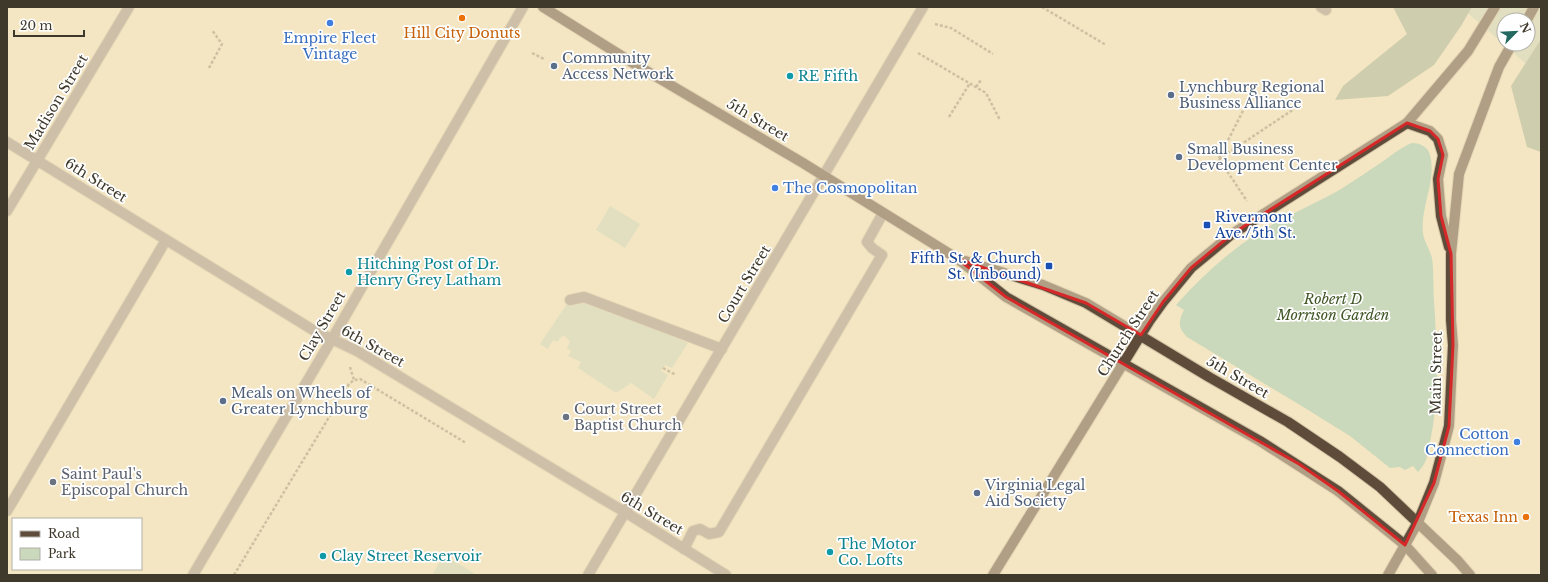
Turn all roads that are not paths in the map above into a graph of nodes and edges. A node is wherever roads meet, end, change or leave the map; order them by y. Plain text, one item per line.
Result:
1 (129, 7) edge
2 (523, 7) edge
3 (543, 7) edge
4 (923, 7) edge
5 (1495, 7) edge
6 (1507, 52) edge
7 (1407, 123) junction
8 (7, 142) edge
9 (37, 160) junction
10 (824, 176) junction
11 (7, 210) edge
12 (883, 213) junction
13 (166, 240) junction
14 (1451, 254) junction
15 (958, 259) junction
16 (570, 300) dead end
17 (1141, 335) junction
18 (332, 339) junction
19 (722, 349) junction
20 (1124, 364) junction
21 (7, 511) edge
22 (625, 512) junction
23 (1418, 522) junction
24 (1405, 545) junction
25 (684, 548) junction
26 (193, 575) edge
27 (588, 575) edge
28 (726, 575) edge
29 (993, 575) edge
30 (1388, 575) edge
31 (1432, 575) edge
32 (1470, 575) edge

1 - 9 street, Madison Street
2 - 18 street, Clay Street
3 - 10 main road, 5th Street
4 - 10 street, Court Street
5 - 7 main road, Church Street
6 - 14 main road
7 - 14 main road
7 - 17 main road, Church Street
8 - 9 street, 6th Street
9 - 11 street, Madison Street
9 - 13 street, 6th Street
10 - 12 main road, 5th Street
10 - 19 street, Court Street
12 - 15 main road, 5th Street
12 - 25 street
13 - 18 street, 6th Street
13 - 21 street
14 - 23 main road, Main Street
15 - 17 main road, 5th Street
15 - 20 main road, 5th Street
16 - 19 street
17 - 20 main road, Church Street
17 - 23 main road, 5th Street
18 - 22 street, 6th Street
18 - 26 street, Clay Street
19 - 22 street, Court Street
20 - 24 main road, 5th Street
20 - 29 main road, Church Street
22 - 25 street, 6th Street
22 - 27 street, Court Street
23 - 24 main road, Main Street
23 - 32 main road, 5th Street
24 - 30 main road, Main Street
24 - 31 main road, 5th Street
25 - 28 street, 6th Street

